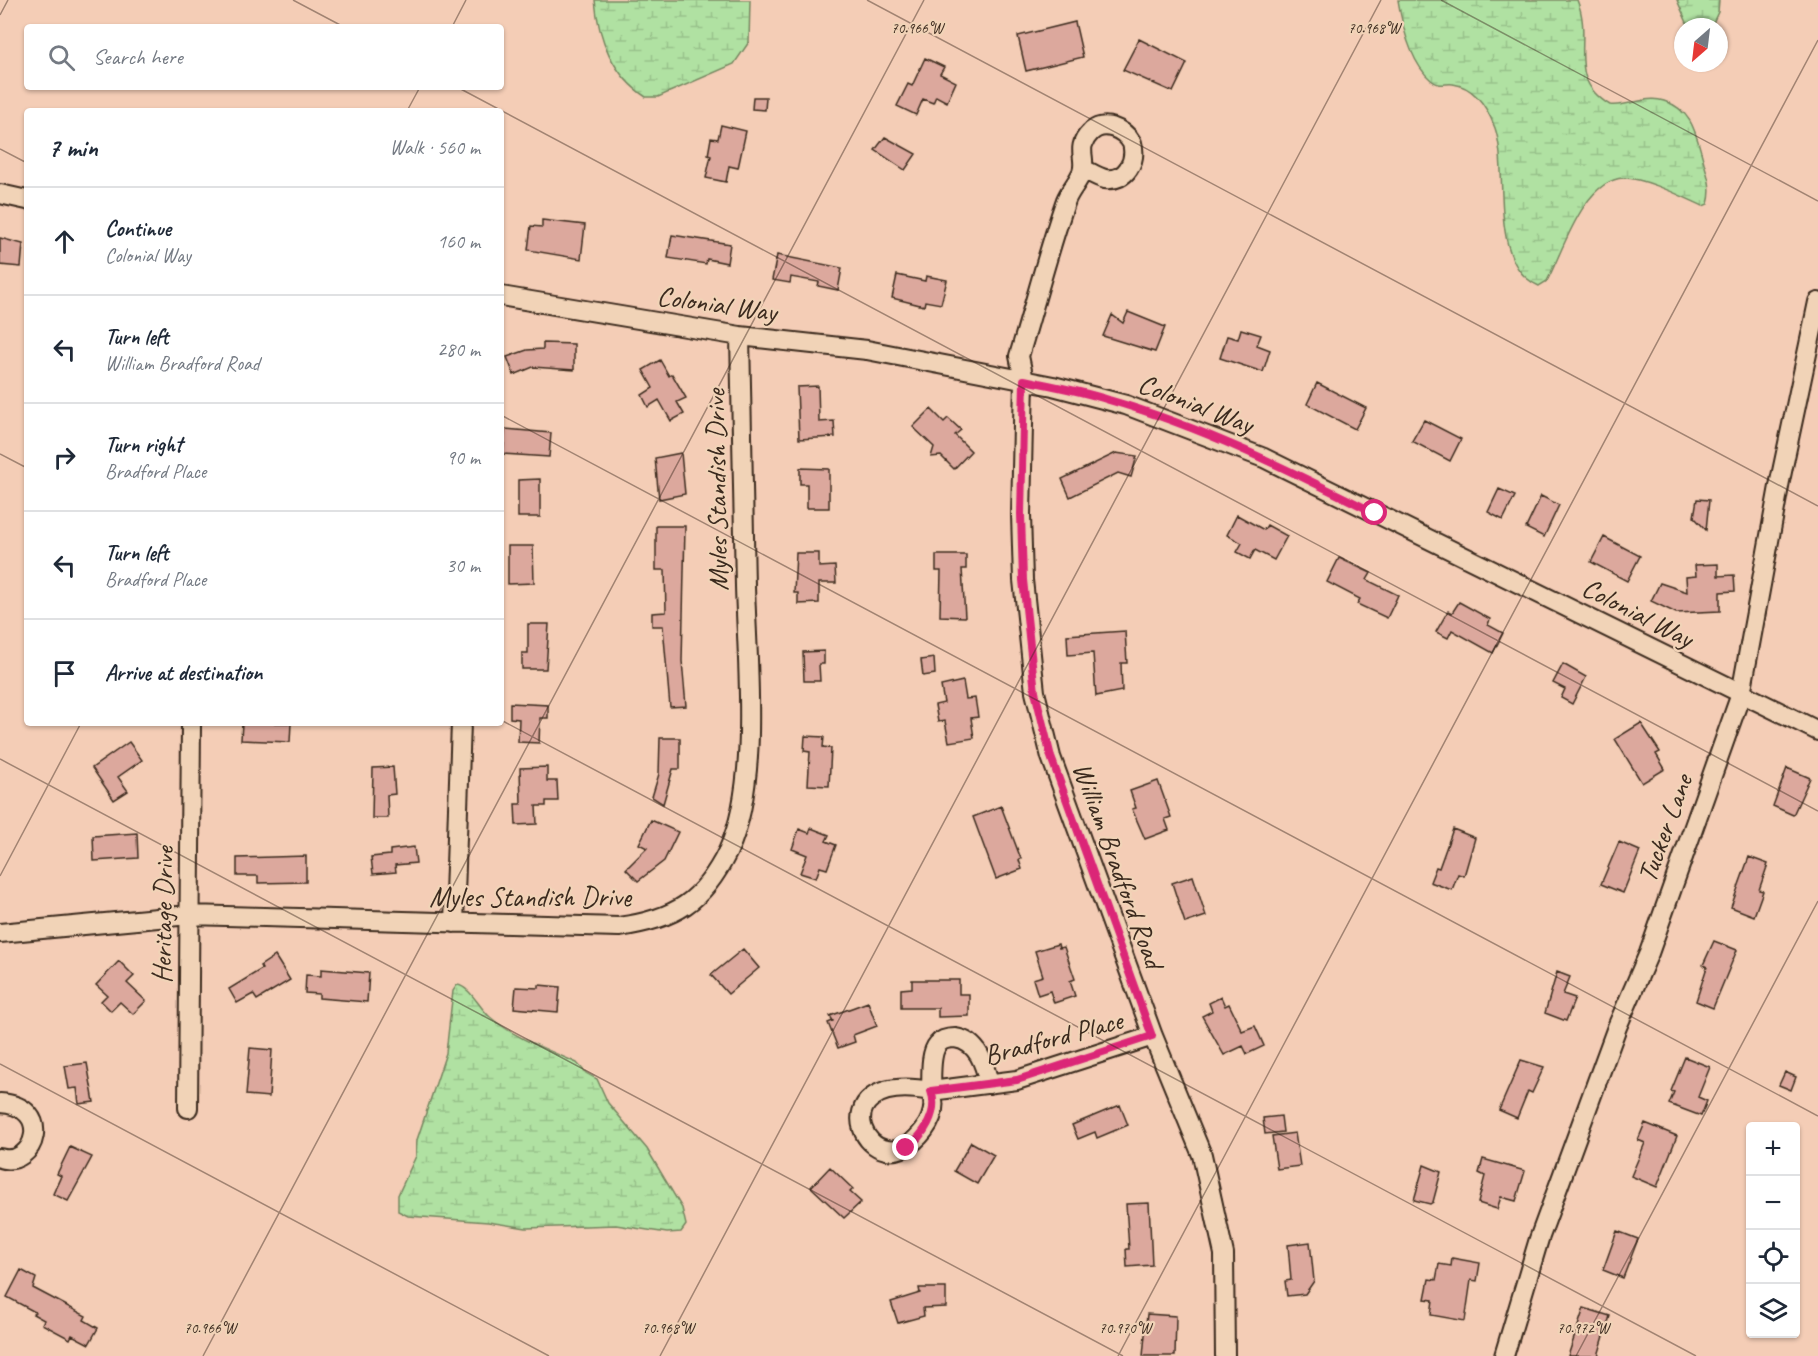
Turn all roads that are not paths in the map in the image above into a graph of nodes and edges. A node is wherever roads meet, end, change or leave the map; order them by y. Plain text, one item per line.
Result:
1 (1083, 169) dead end
2 (0, 194) edge
3 (24, 199) edge
4 (504, 297) edge
5 (1818, 302) edge
6 (740, 336) junction
7 (1024, 380) junction
8 (1741, 694) junction
9 (192, 726) edge
10 (461, 726) edge
11 (1818, 731) edge
12 (189, 915) junction
13 (454, 923) junction
14 (0, 933) edge
15 (1152, 1036) junction
16 (989, 1084) junction
17 (0, 1103) edge
18 (188, 1108) dead end
19 (0, 1158) edge
20 (1225, 1356) edge
21 (1504, 1356) edge

1 - 7 street, William Bradford Road
2 - 3 street
4 - 6 street, Colonial Way
5 - 8 street, Tucker Lane
6 - 7 street, Colonial Way
6 - 13 street, Myles Standish Drive
7 - 8 street, Colonial Way
7 - 15 street, William Bradford Road
8 - 11 street, Colonial Way
8 - 21 street, Tucker Lane
9 - 12 street, Heritage Drive
10 - 13 street
12 - 13 street, Myles Standish Drive
12 - 14 street, Myles Standish Drive
12 - 18 street, Heritage Drive
15 - 16 street, Bradford Place
15 - 20 street, William Bradford Road
16 - 16 street, Bradford Place
17 - 19 street

